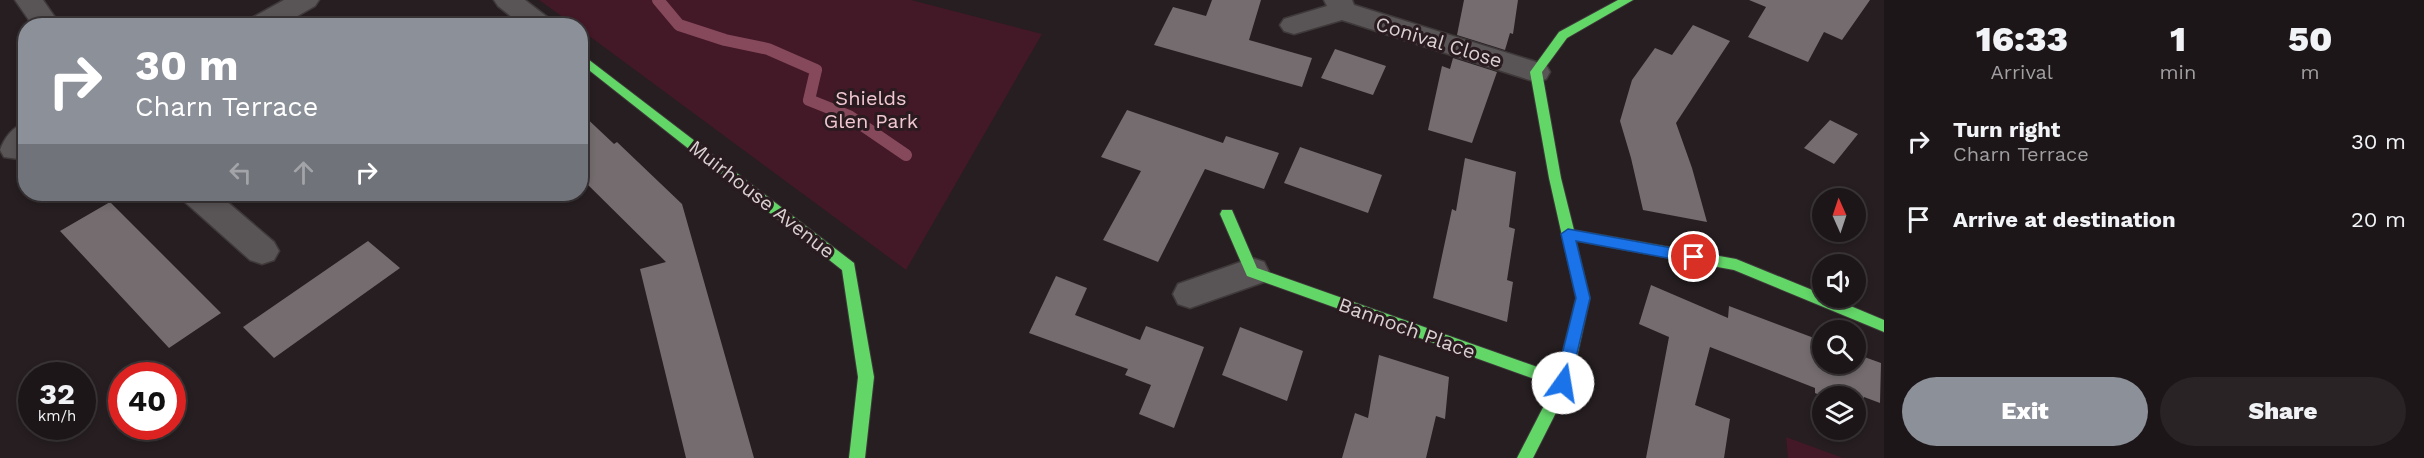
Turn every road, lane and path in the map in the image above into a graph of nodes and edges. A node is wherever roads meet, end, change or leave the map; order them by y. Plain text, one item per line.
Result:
1 (29, 0) edge
2 (305, 0) edge
3 (508, 0) edge
4 (1627, 0) edge
5 (1340, 6) edge
6 (41, 18) edge
7 (272, 18) edge
8 (531, 18) edge
9 (1294, 25) dead end
10 (588, 63) edge
11 (1536, 72) junction
12 (205, 201) edge
13 (1227, 214) dead end
14 (1568, 234) junction
15 (262, 251) dead end
16 (1252, 272) junction
17 (1190, 294) dead end
18 (1884, 326) edge
19 (1563, 383) junction
20 (857, 458) edge
21 (1525, 458) edge

1 - 6 street
2 - 7 street
3 - 8 street
4 - 11 street
5 - 9 street, Conival Close
5 - 11 street, Conival Close
10 - 20 street, Muirhouse Avenue
11 - 14 street
12 - 15 street
13 - 16 street
14 - 18 street
14 - 19 street
16 - 17 street
16 - 19 street, Bannoch Place
19 - 21 street

